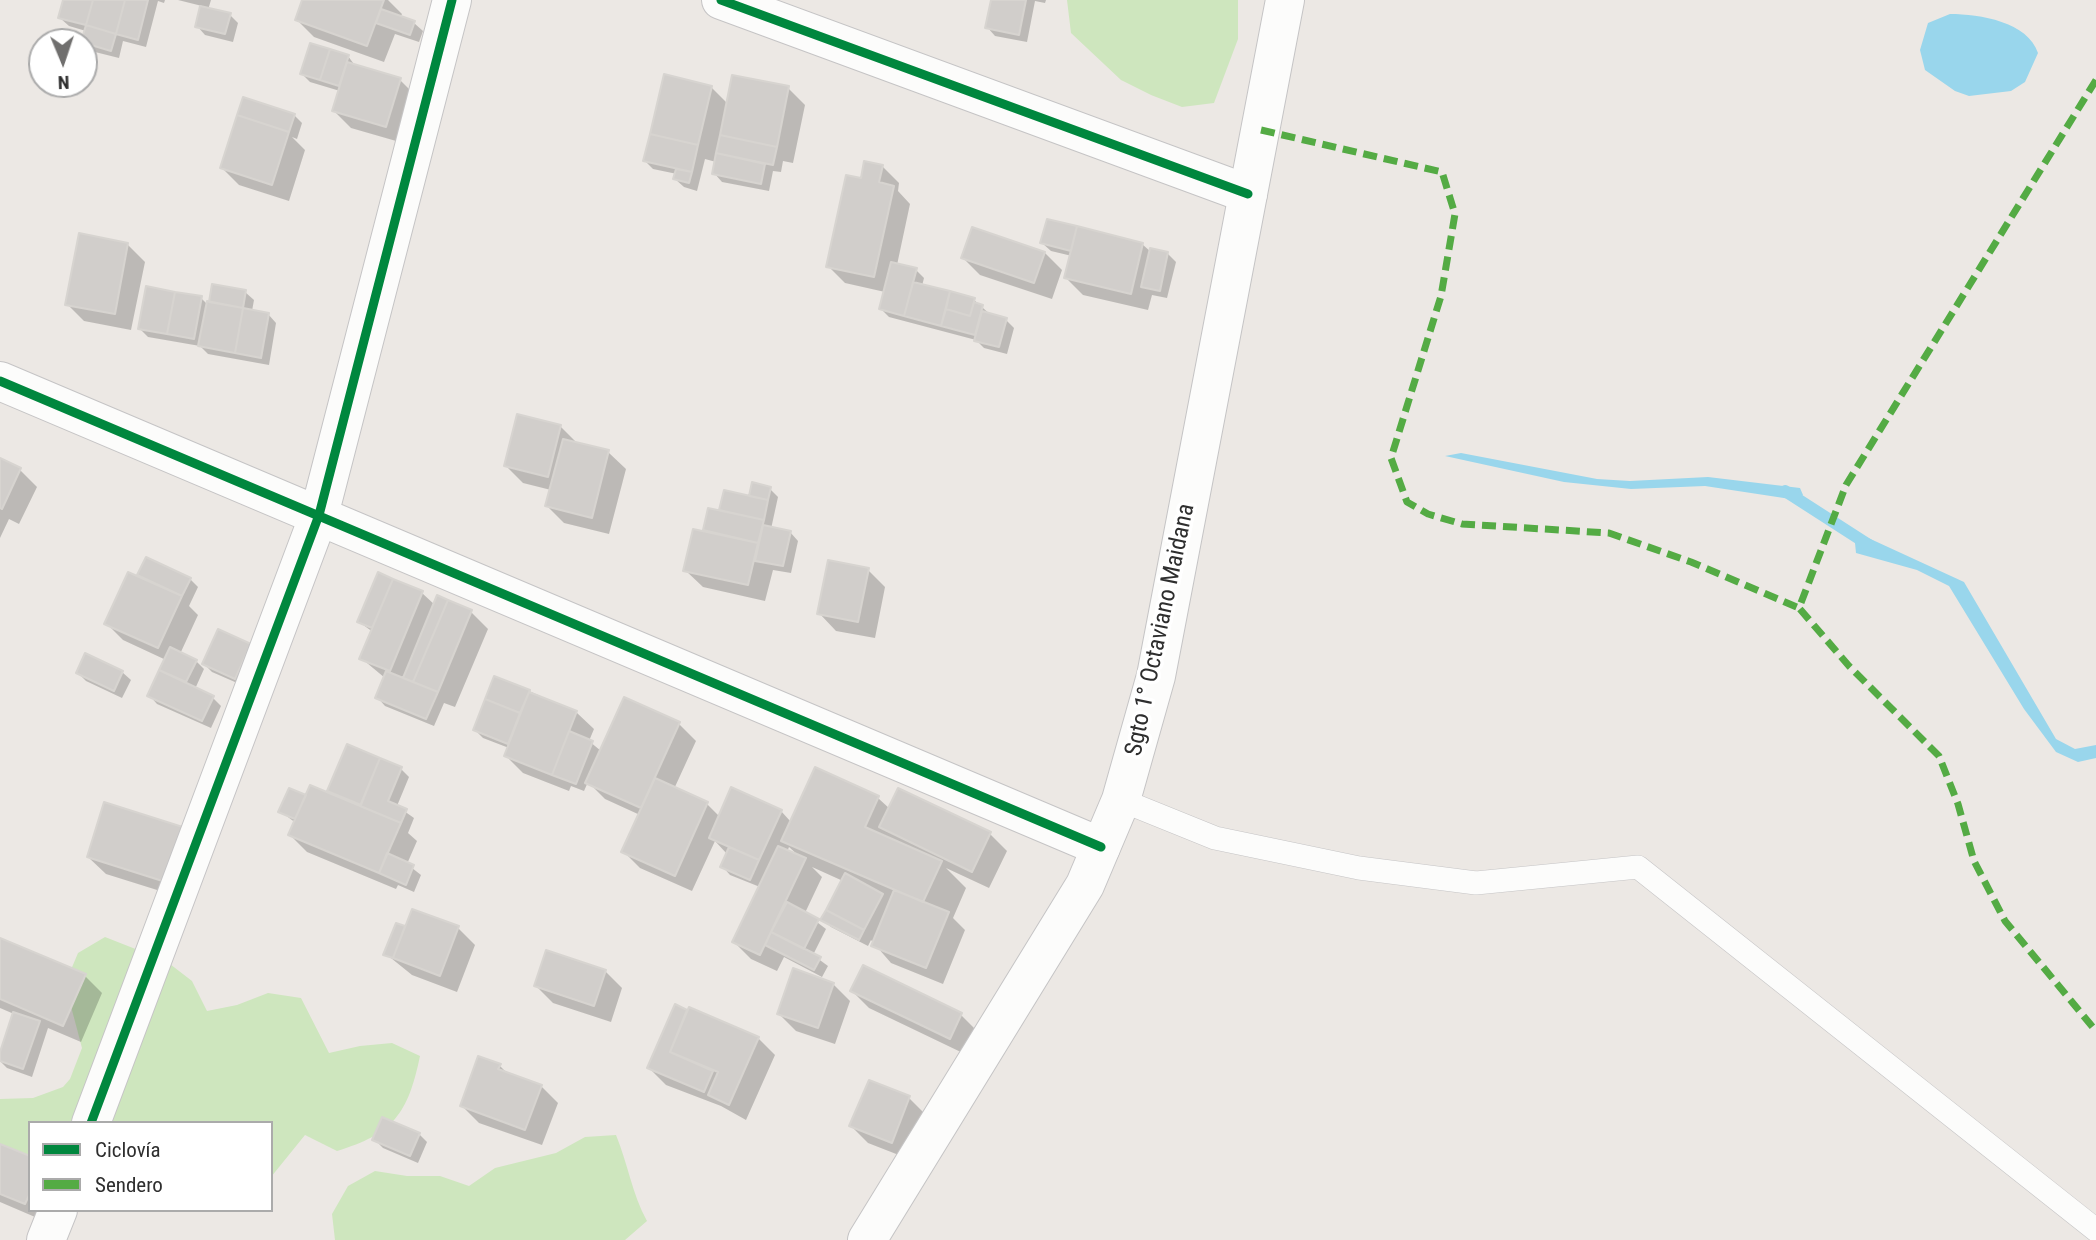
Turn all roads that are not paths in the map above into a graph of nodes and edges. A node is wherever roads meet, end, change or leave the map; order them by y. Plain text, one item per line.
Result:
1 (452, 0) edge
2 (721, 0) edge
3 (1285, 0) edge
4 (1248, 194) junction
5 (0, 381) edge
6 (319, 515) junction
7 (1121, 800) junction
8 (1101, 848) junction
9 (91, 1121) edge
10 (57, 1212) edge
11 (2096, 1230) edge
12 (46, 1240) edge
13 (867, 1240) edge

1 - 6 street
2 - 4 street
3 - 4 street, Sgto 1° Octaviano Maidana
4 - 7 street, Sgto 1° Octaviano Maidana
5 - 6 street
6 - 8 street
6 - 9 street
7 - 8 street, Sgto 1° Octaviano Maidana
7 - 11 lane
8 - 13 street, Sgto 1° Octaviano Maidana
10 - 12 street

